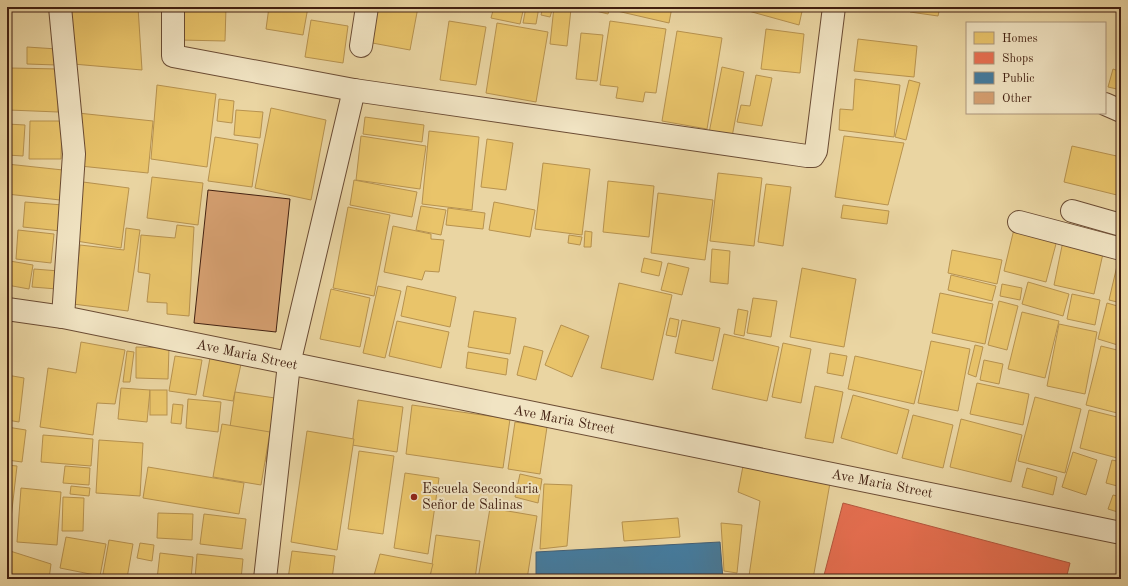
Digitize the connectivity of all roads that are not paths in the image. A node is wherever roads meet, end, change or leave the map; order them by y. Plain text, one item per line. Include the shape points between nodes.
1 (60, 7) edge
2 (173, 7) edge
3 (367, 7) edge
4 (834, 7) edge
5 (361, 46) dead end
6 (354, 90) junction
7 (1106, 104) edge
8 (1121, 111) edge
9 (1072, 211) dead end
10 (1019, 222) dead end
11 (1121, 225) edge
12 (1121, 249) edge
13 (7, 309) edge
14 (63, 317) junction
15 (289, 364) junction
16 (1121, 533) edge
17 (264, 579) edge

1 - 14 street via 74,154
2 - 6 street via 173,56
3 - 5 street
4 - 6 street via 816,151 813,156
6 - 15 street
7 - 8 street
9 - 11 street
10 - 12 street
13 - 14 street, Ave Maria Street
14 - 15 street, Ave Maria Street
15 - 16 street, Ave Maria Street
15 - 17 street

